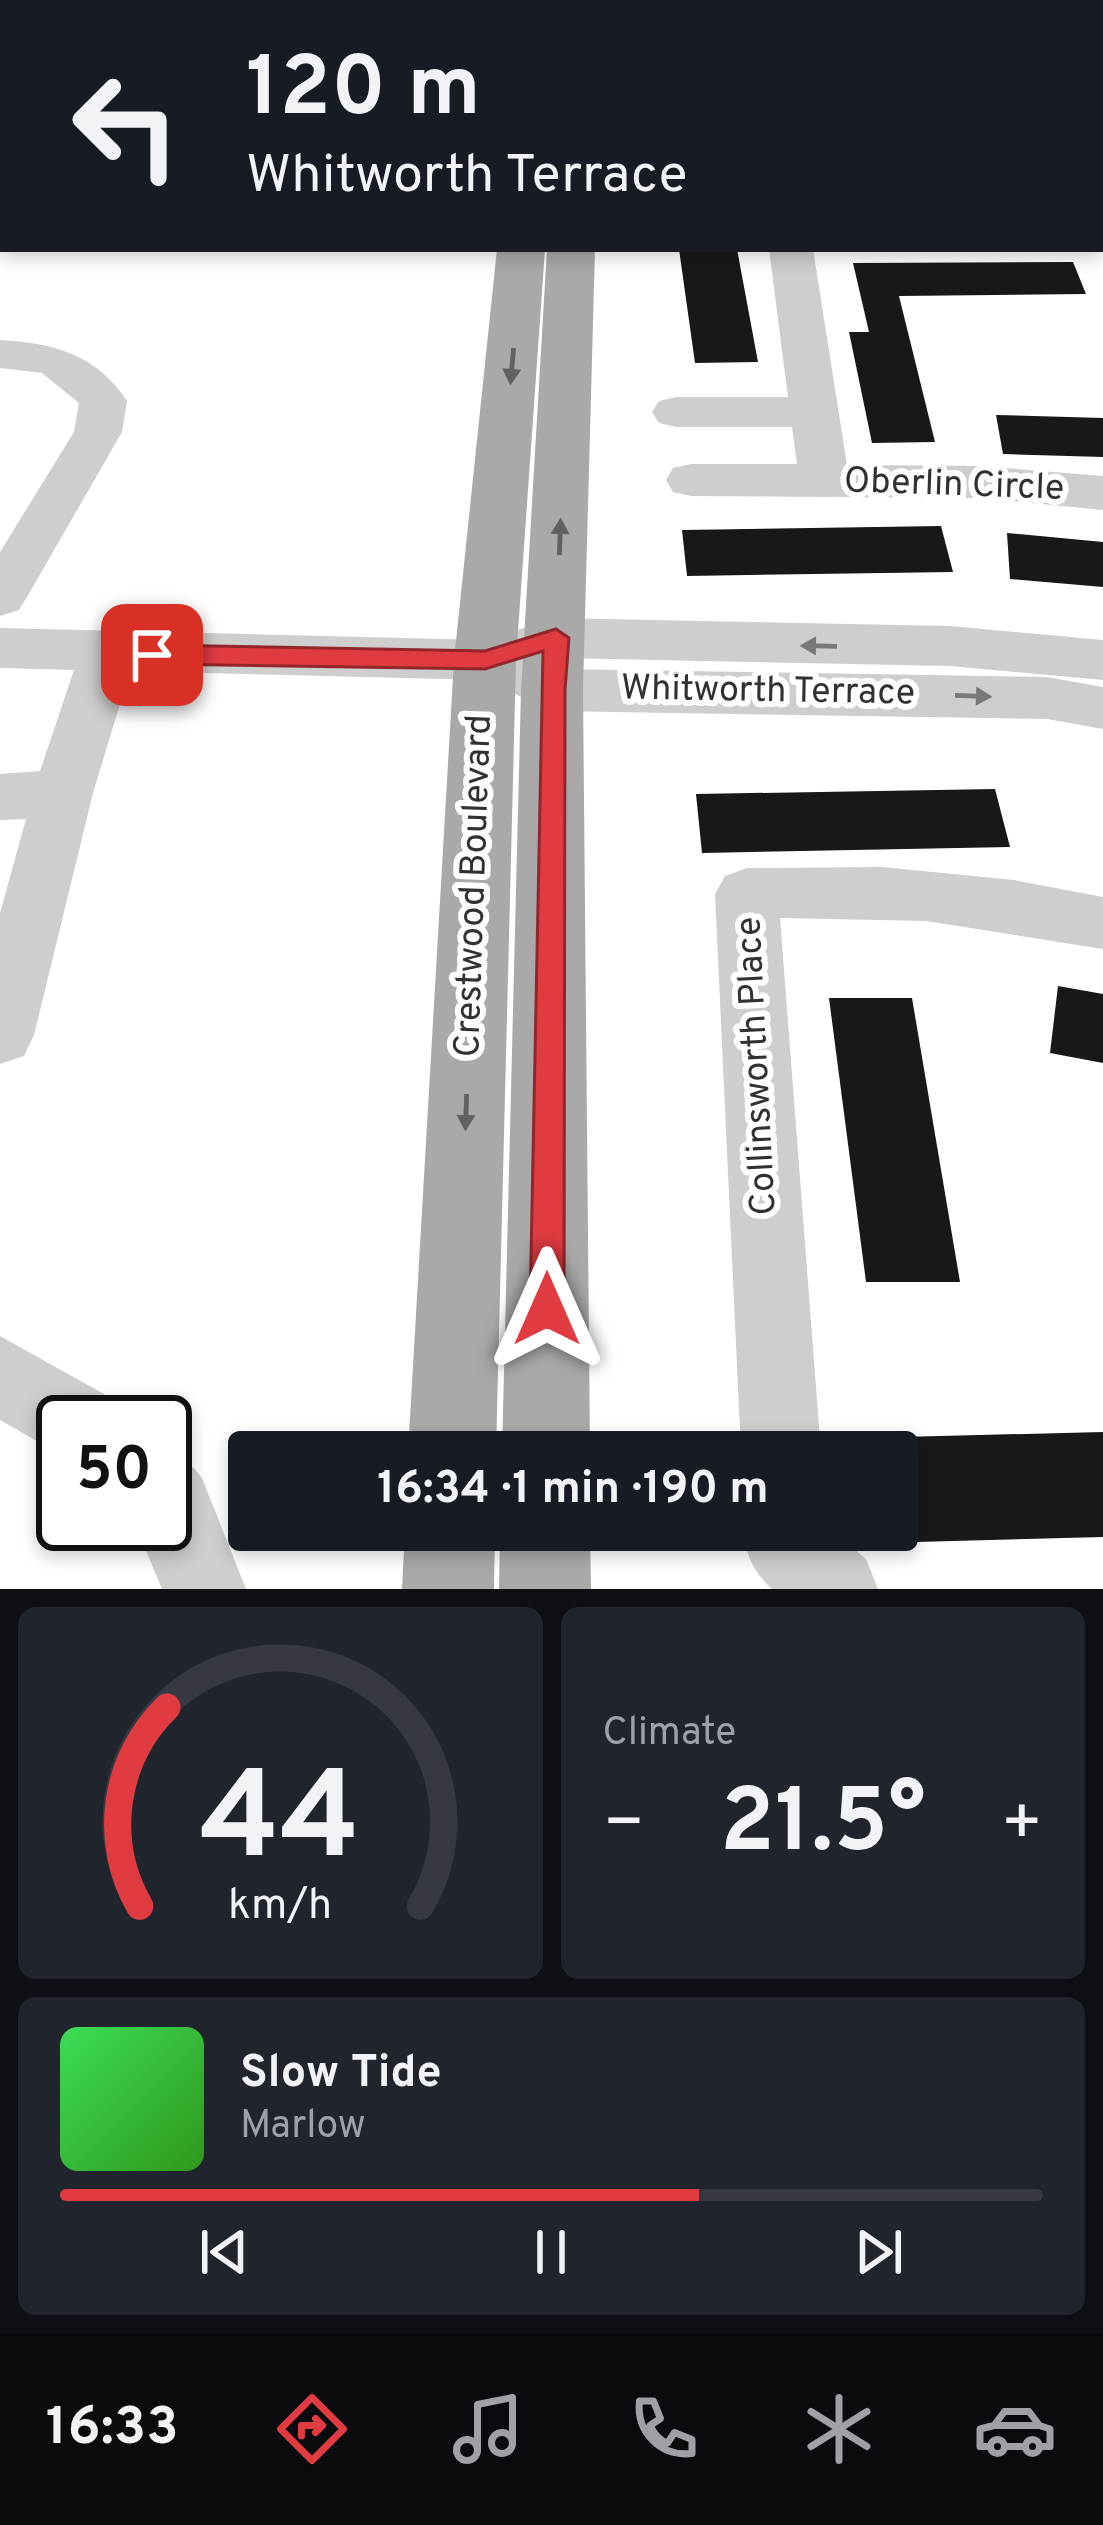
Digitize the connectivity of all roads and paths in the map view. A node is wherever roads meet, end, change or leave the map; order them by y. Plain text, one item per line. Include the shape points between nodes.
1 (521, 252) edge
2 (571, 252) edge
3 (791, 252) edge
4 (10, 366) edge
5 (676, 412) dead end
6 (814, 412) junction
7 (691, 480) dead end
8 (824, 481) junction
9 (1103, 493) edge
10 (0, 597) edge
11 (0, 648) edge
12 (107, 654) junction
13 (485, 660) junction
14 (1103, 660) edge
15 (554, 664) junction
16 (1103, 708) edge
17 (63, 794) junction
18 (0, 797) edge
19 (1103, 923) edge
20 (0, 1035) edge
21 (0, 1375) edge
22 (36, 1397) edge
23 (453, 1431) edge
24 (546, 1431) edge
25 (780, 1431) edge
26 (190, 1551) edge
27 (449, 1551) edge
28 (545, 1551) edge
29 (792, 1551) edge
30 (204, 1589) edge
31 (448, 1589) edge
32 (545, 1589) edge
33 (836, 1589) edge

1 -> 13 main road, Crestwood Boulevard
15 -> 2 main road, Crestwood Boulevard
3 - 6 street, Oberlin Circle
4 - 10 street via 79,371 103,401 98,432
5 - 6 street
6 - 8 street, Oberlin Circle
7 - 8 street
8 - 9 street, Oberlin Circle
11 - 12 street
12 - 13 street
12 - 17 street
13 - 15 street, Whitworth Terrace
13 -> 23 main road, Crestwood Boulevard
14 -> 15 street, Whitworth Terrace via 950,646
15 -> 16 street, Whitworth Terrace
15 - 24 main road, Crestwood Boulevard
17 - 18 street
17 - 20 street
19 - 25 street, Collinsworth Place via 1023,905 851,888 747,894
21 - 22 street
26 - 30 street
27 - 31 main road
28 - 32 main road
29 - 33 street

